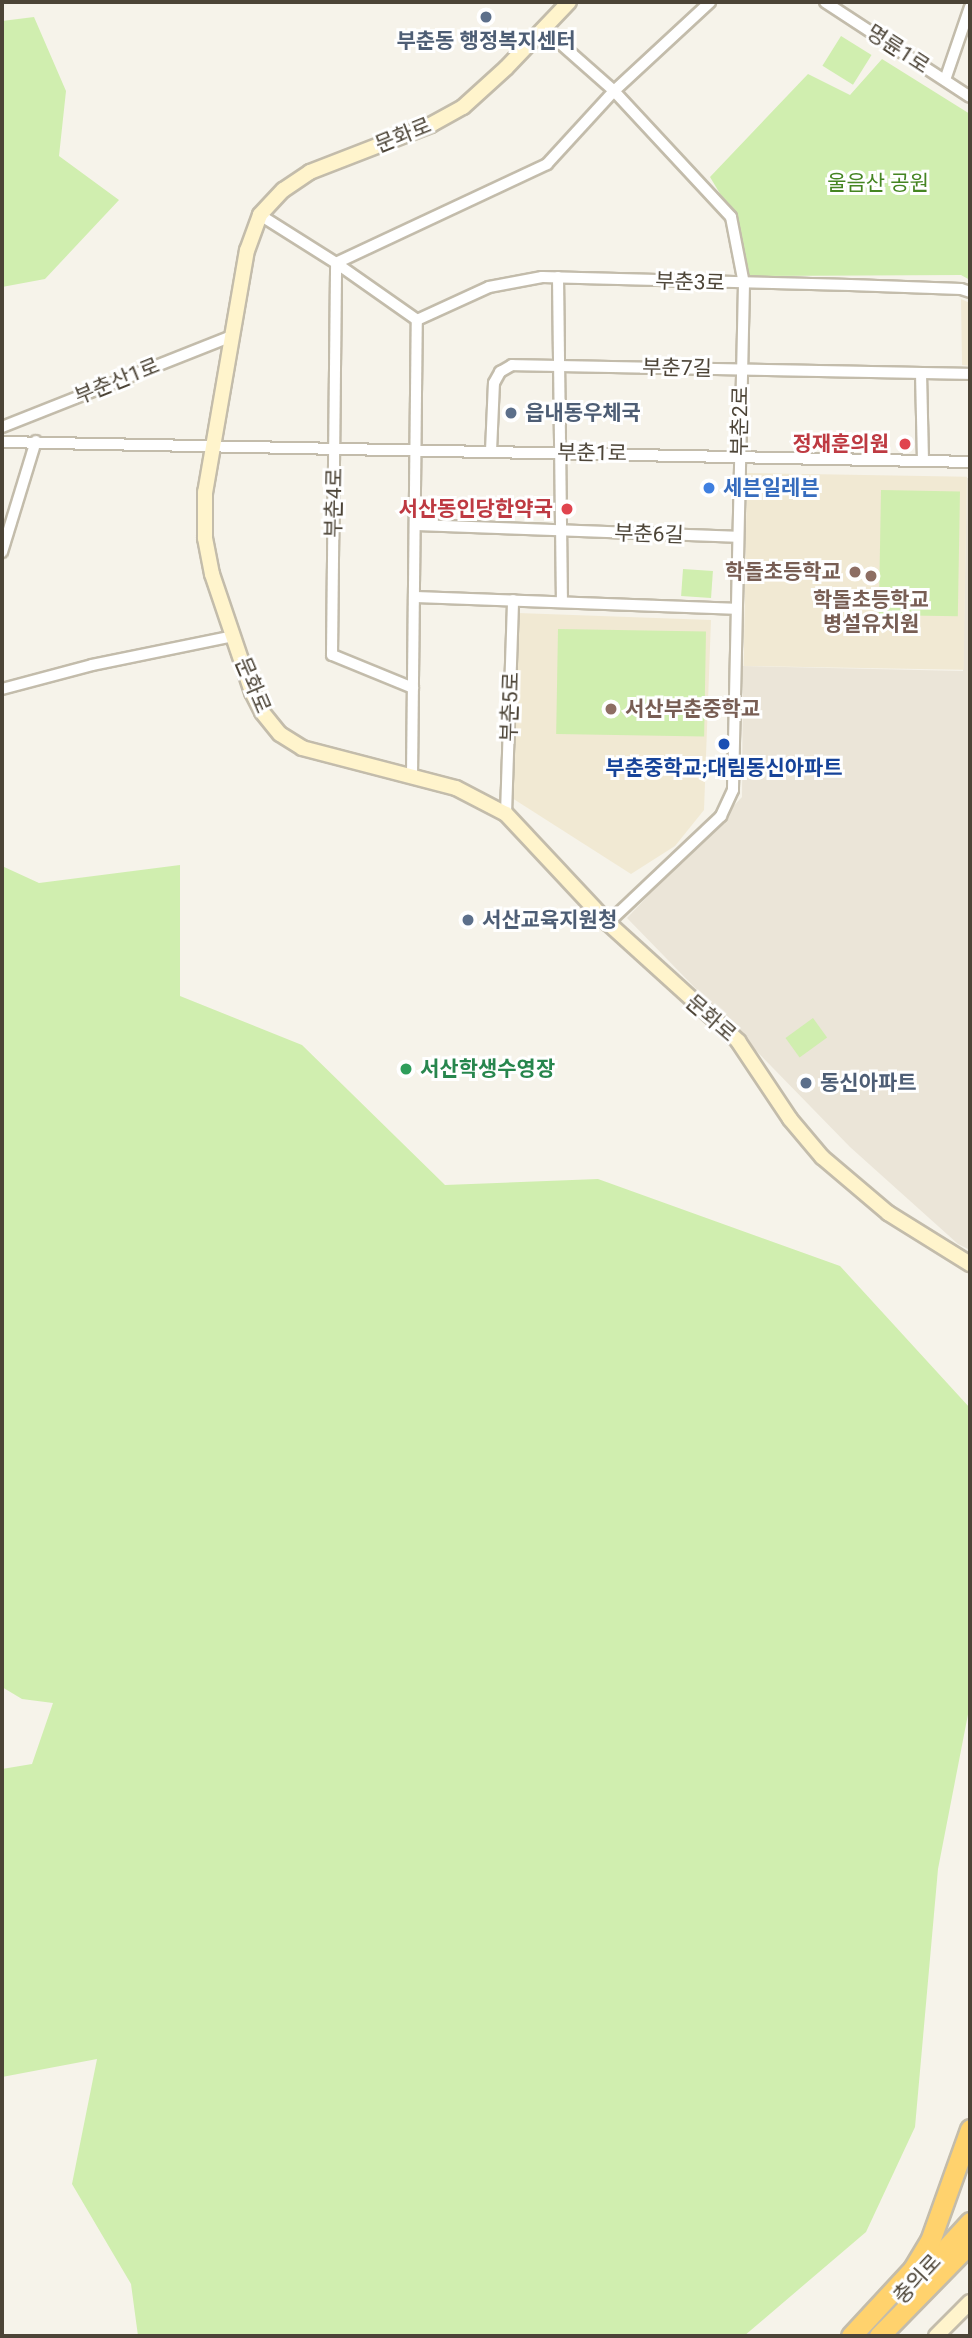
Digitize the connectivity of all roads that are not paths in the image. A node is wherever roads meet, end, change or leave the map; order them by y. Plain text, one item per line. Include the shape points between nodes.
1 (569, 2) edge
2 (710, 2) edge
3 (825, 2) edge
4 (970, 7) edge
5 (544, 30) junction
6 (945, 80) junction
7 (614, 91) junction
8 (970, 97) edge
9 (260, 215) junction
10 (336, 263) junction
11 (558, 277) junction
12 (744, 284) junction
13 (970, 292) edge
14 (417, 320) junction
15 (232, 336) junction
16 (560, 366) junction
17 (742, 370) junction
18 (921, 373) junction
19 (970, 374) edge
20 (2, 427) edge
21 (36, 440) junction
22 (2, 442) edge
23 (214, 444) junction
24 (334, 447) junction
25 (416, 449) junction
26 (491, 451) junction
27 (561, 453) junction
28 (739, 457) junction
29 (923, 461) junction
30 (970, 462) edge
31 (415, 525) junction
32 (561, 531) junction
33 (738, 537) junction
34 (2, 552) edge
35 (414, 597) junction
36 (513, 600) junction
37 (562, 602) junction
38 (736, 609) junction
39 (233, 636) junction
40 (413, 688) junction
41 (2, 689) edge
42 (412, 776) junction
43 (506, 814) junction
44 (608, 923) junction
45 (970, 1264) edge
46 (970, 2129) edge
47 (970, 2222) edge
48 (970, 2243) edge
49 (970, 2302) edge
50 (851, 2336) edge
51 (864, 2336) edge
52 (879, 2336) edge
53 (936, 2336) edge

1 - 5 street, 문화로
2 - 7 street
3 - 6 street, 명륜1로
4 - 6 street
5 - 7 street, 부춘2로
5 - 9 street, 문화로 via 484,90 453,113 310,172 283,190
6 - 8 street, 명륜1로
7 - 10 street via 547,164
7 - 12 street, 부춘2로 via 732,217
9 - 10 street
9 - 15 street, 문화로 via 247,250
10 - 14 street
10 - 24 street, 부춘4로
11 - 12 street, 부춘3로
11 - 14 street, 부춘3로 via 503,282
11 - 16 street
12 - 13 street, 부춘3로
12 - 17 street, 부춘2로
14 - 25 street
15 - 20 street, 부춘산1로
15 - 23 street, 문화로
16 - 17 street, 부춘7길
16 - 26 street, 부춘7길 via 512,365 500,372 493,387
16 - 27 street
17 - 18 street, 부춘7길
17 - 28 street, 부춘2로
18 - 19 street, 부춘7길
18 - 29 street
21 - 22 street
21 - 23 street
21 - 34 street
23 - 24 street, 부춘1로
23 - 39 street, 문화로 via 205,492 205,538
24 - 25 street, 부춘1로
24 - 40 street, 부춘4로 via 332,656
25 - 26 street, 부춘1로
25 - 31 street
26 - 27 street, 부춘1로
27 - 28 street, 부춘1로
27 - 32 street
28 - 29 street, 부춘1로
28 - 33 street, 부춘2로
29 - 30 street, 부춘1로
31 - 32 street, 부춘6길
31 - 35 street
32 - 33 street, 부춘6길
32 - 37 street
33 - 38 street, 부춘2로
35 - 36 street
35 - 40 street
36 - 37 street
36 - 43 street, 부춘5로
37 - 38 street
38 - 44 street, 부춘2로 via 735,766 729,803 722,816
39 - 41 street
39 - 42 street, 문화로 via 258,705 285,739 302,748
40 - 42 street
42 - 43 street, 문화로 via 456,788
43 - 44 street, 문화로
44 - 45 street, 문화로 via 738,1041 790,1119 822,1157 888,1213
46 - 50 highway via 930,2241 913,2269
47 - 51 highway, 충의로
48 - 52 highway, 충의로
49 - 53 street

